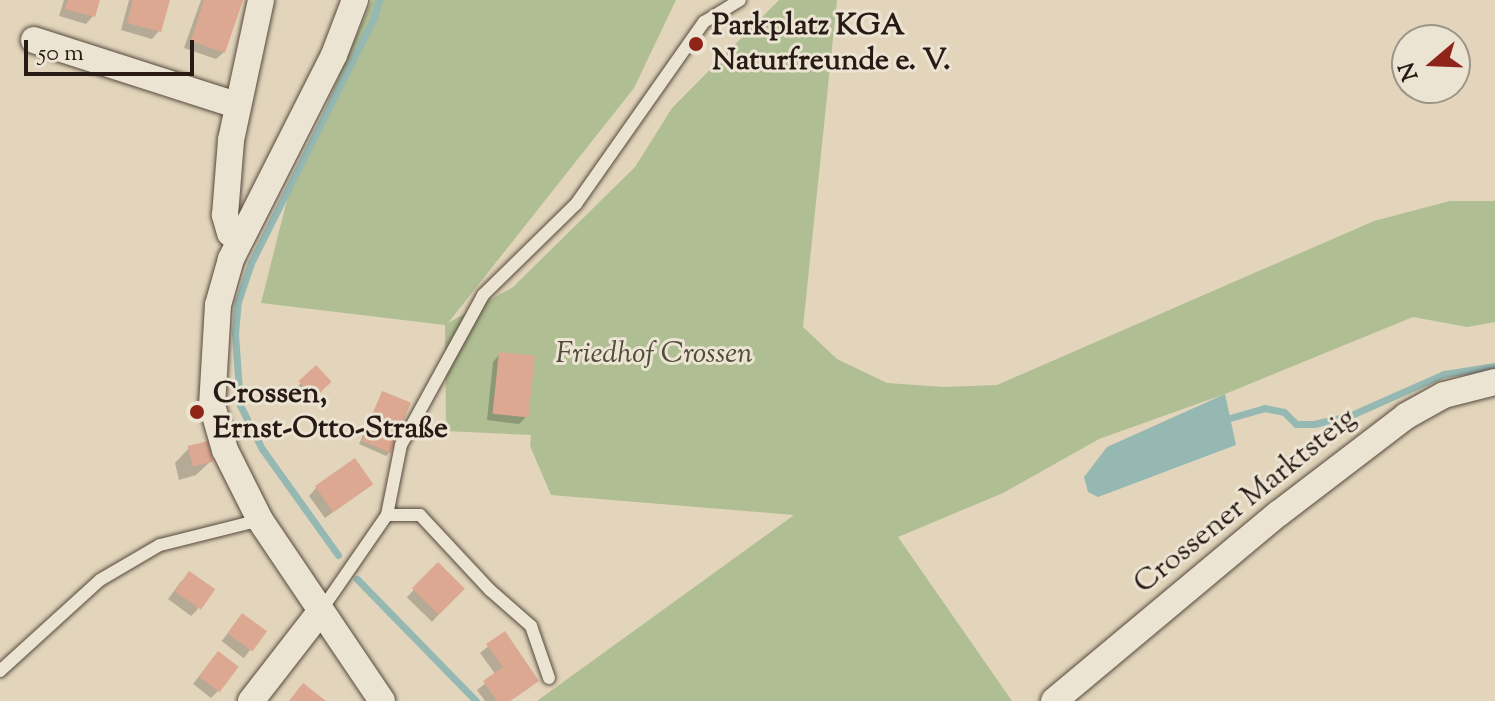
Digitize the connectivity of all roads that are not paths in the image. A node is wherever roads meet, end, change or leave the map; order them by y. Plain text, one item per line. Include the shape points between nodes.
1 (261, 0) edge
2 (355, 0) edge
3 (740, 0) edge
4 (34, 40) dead end
5 (236, 105) junction
6 (239, 240) junction
7 (1495, 382) edge
8 (387, 515) junction
9 (260, 520) junction
10 (320, 612) junction
11 (0, 671) edge
12 (549, 678) dead end
13 (251, 701) edge
14 (382, 701) edge
15 (1054, 701) edge

1 - 5 street
2 - 6 street via 334,55
3 - 8 lane via 704,22 576,204 483,295 401,445
4 - 5 street
5 - 6 street via 225,215 230,233
6 - 9 street via 218,305 212,405 225,450
7 - 15 street, Crossener Marktsteig via 1444,395 1406,416 1267,522
8 - 10 lane
8 - 12 lane via 420,515 531,626
9 - 10 street
9 - 11 lane via 160,545 100,580
10 - 13 street
10 - 14 street

